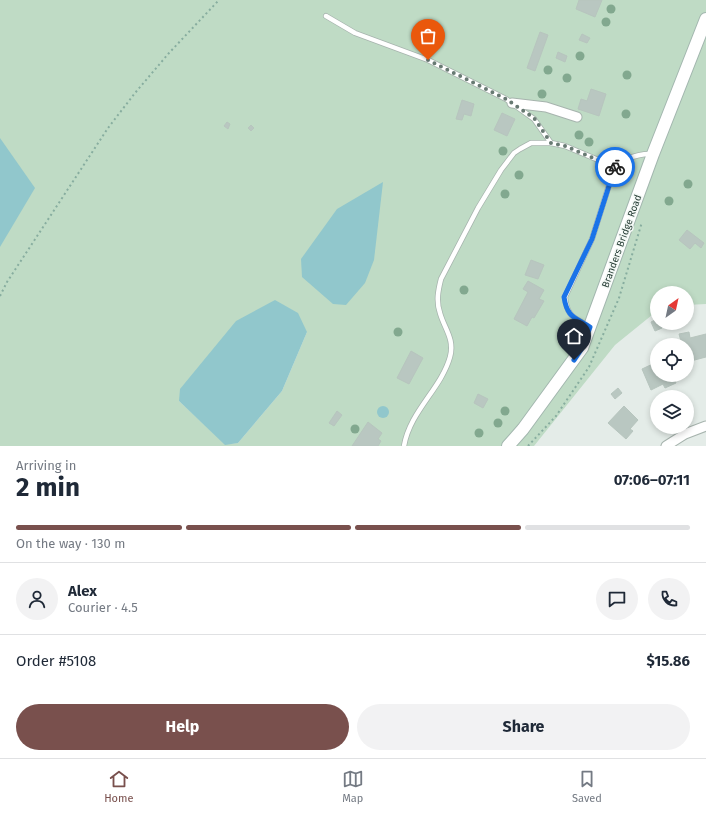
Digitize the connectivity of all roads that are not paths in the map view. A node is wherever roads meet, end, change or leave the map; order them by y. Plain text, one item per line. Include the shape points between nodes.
1 (326, 16) dead end
2 (706, 19) edge
3 (512, 103) junction
4 (577, 117) dead end
5 (551, 143) junction
6 (653, 154) junction
7 (616, 163) junction
8 (590, 327) junction
9 (706, 426) edge
10 (404, 446) edge
11 (508, 446) edge
12 (666, 446) edge

1 - 3 lane via 355,32 428,60
2 - 6 street, Branders Bridge Road
3 - 4 street via 546,107
3 - 5 lane via 534,118
5 - 7 lane via 565,146 605,163
5 - 10 lane via 531,143 514,153 478,208 441,279 437,300 451,343 450,355 446,368 410,423
6 - 7 lane via 644,153
6 - 8 street, Branders Bridge Road
7 - 8 lane via 592,239 564,297 569,314
8 - 11 street, Branders Bridge Road via 582,348
9 - 12 street via 685,434

